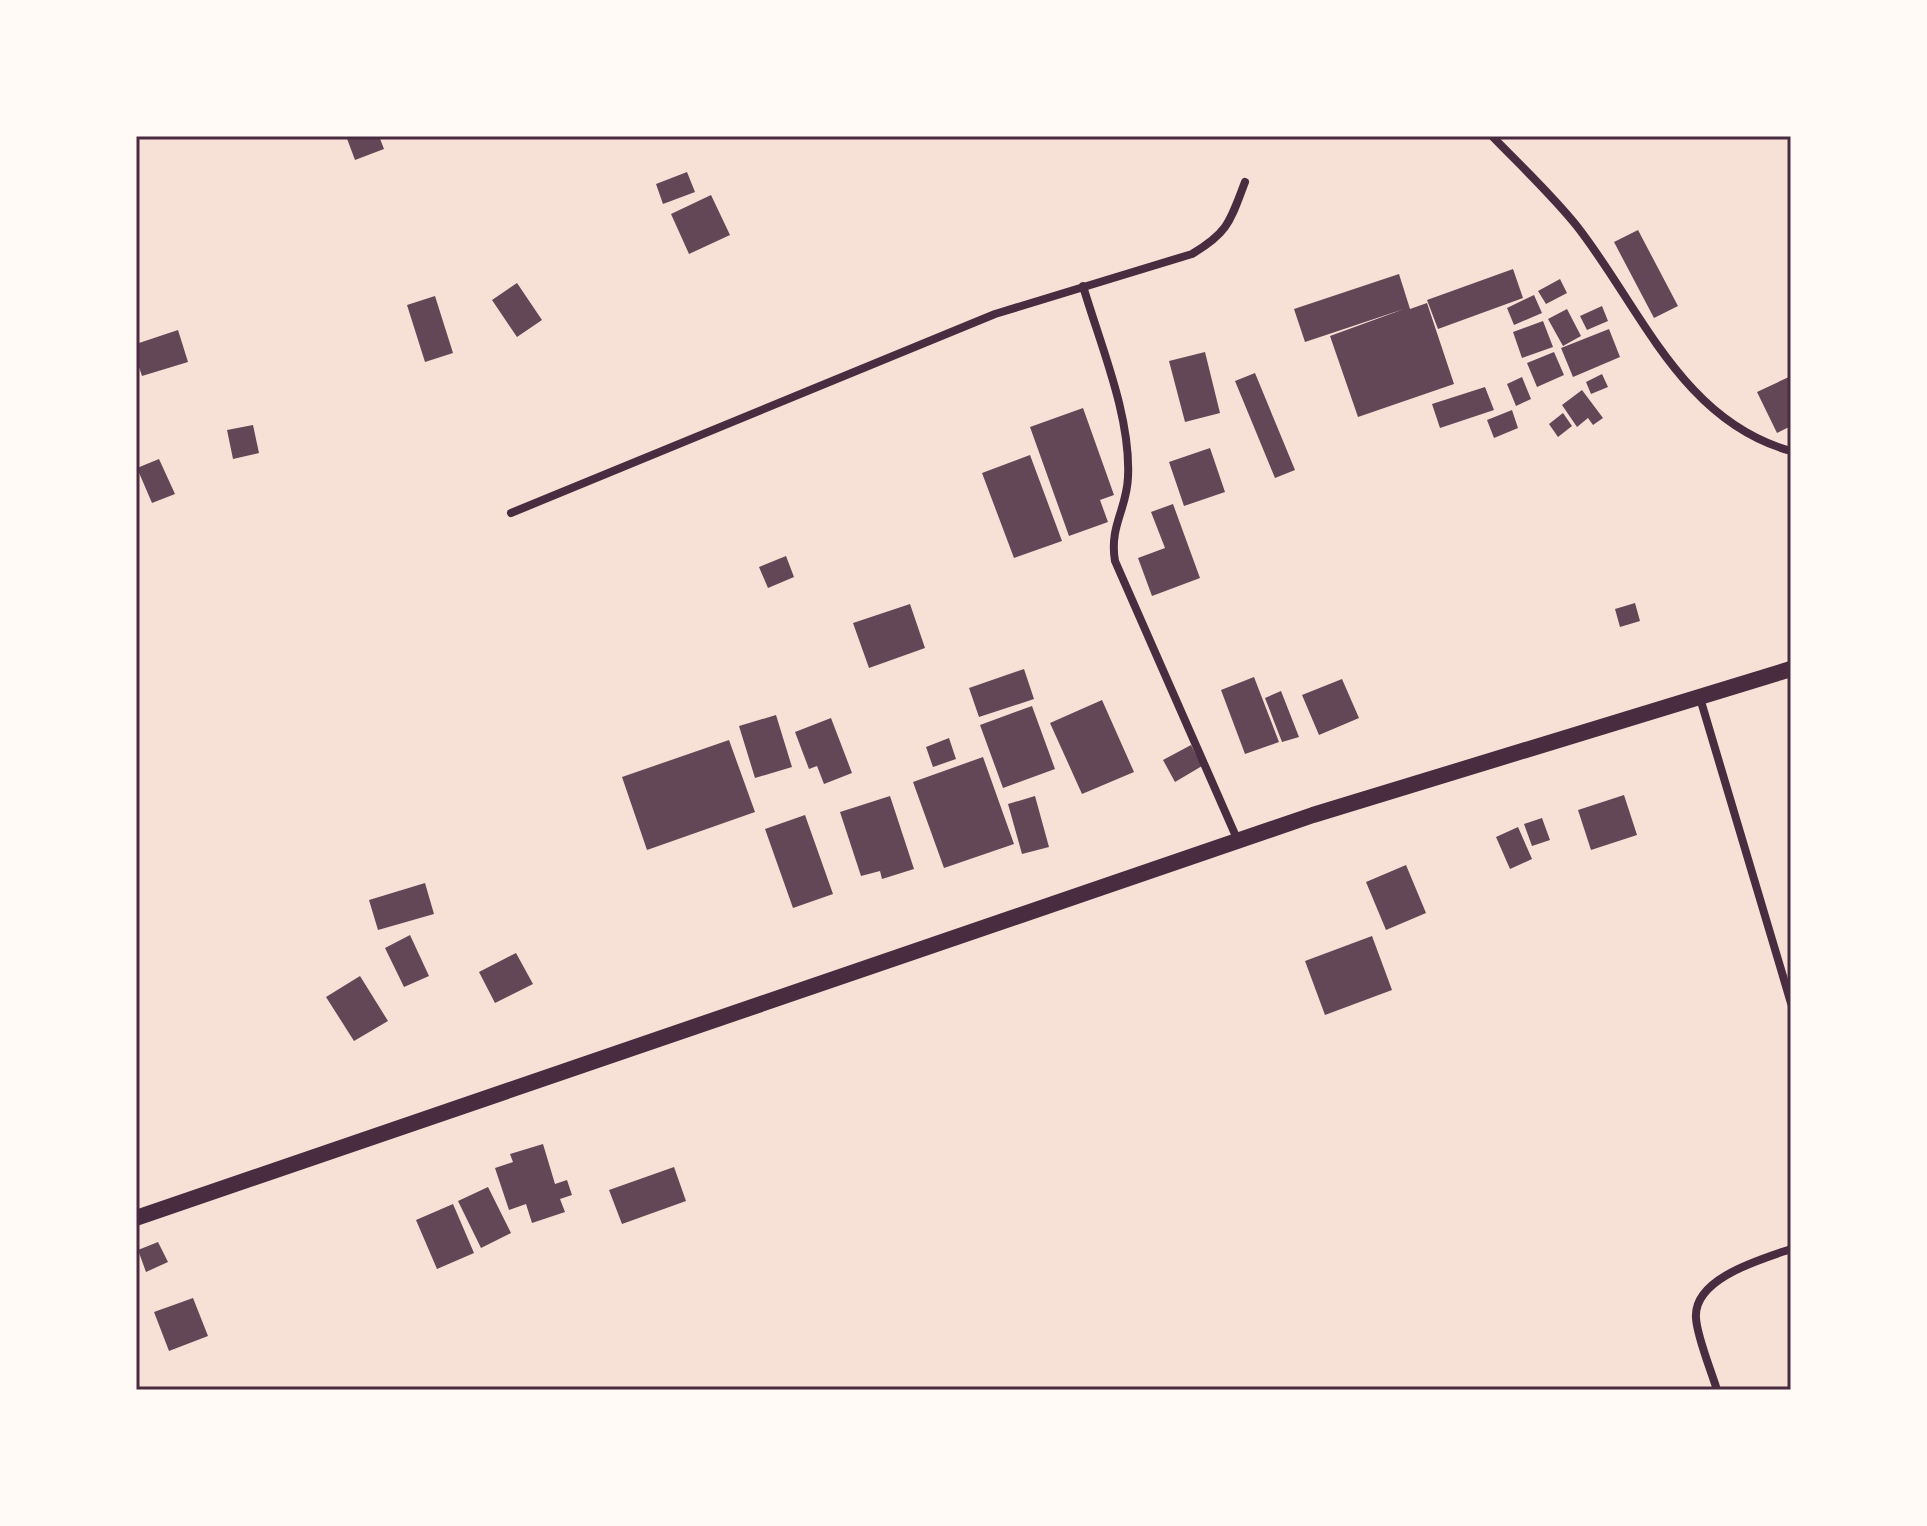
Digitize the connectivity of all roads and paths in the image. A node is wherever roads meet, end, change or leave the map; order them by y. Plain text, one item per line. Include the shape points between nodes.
1 (1492, 136) edge
2 (1245, 182) dead end
3 (1083, 286) junction
4 (1791, 451) edge
5 (511, 513) dead end
6 (1791, 669) edge
7 (1699, 697) junction
8 (1238, 841) junction
9 (1791, 1003) edge
10 (136, 1218) edge
11 (1791, 1249) edge
12 (1717, 1390) edge

1 - 4 street via 1576,225 1686,384 1727,419
2 - 3 street via 1229,224 1216,240 1192,254
3 - 5 street via 995,314
3 - 8 street via 1127,449 1128,479 1112,543 1115,561
6 - 7 main road
7 - 8 main road
7 - 9 street
8 - 10 main road
11 - 12 street via 1737,1268 1699,1301 1696,1317

